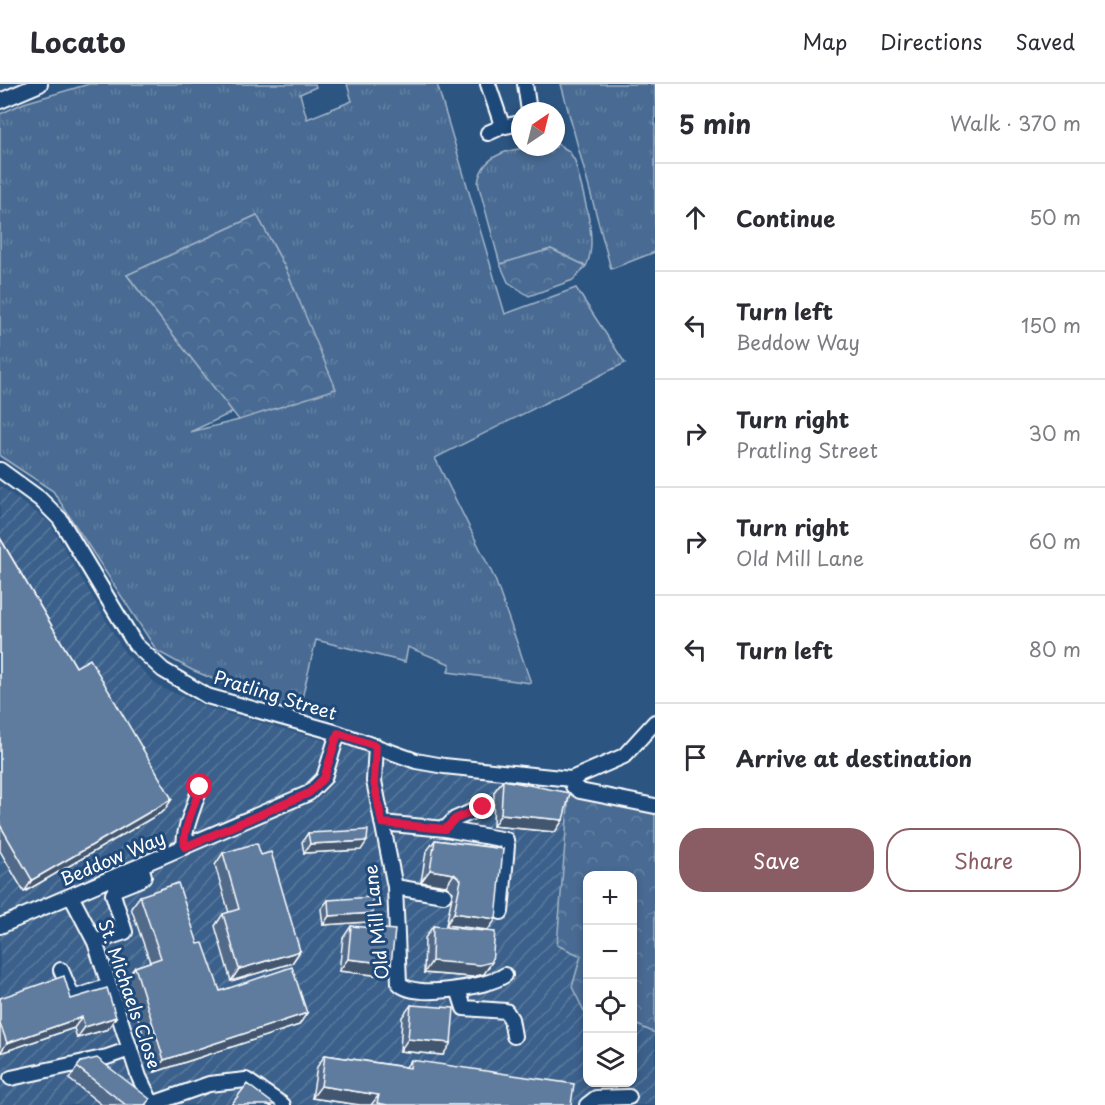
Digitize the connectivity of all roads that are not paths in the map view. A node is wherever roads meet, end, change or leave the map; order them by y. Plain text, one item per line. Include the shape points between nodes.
1 (40, 84) edge
2 (488, 84) edge
3 (525, 84) edge
4 (0, 101) edge
5 (528, 102) edge
6 (511, 125) edge
7 (506, 126) dead end
8 (488, 133) dead end
9 (0, 470) edge
10 (655, 722) edge
11 (338, 733) junction
12 (376, 746) junction
13 (571, 779) junction
14 (200, 787) dead end
15 (655, 806) edge
16 (483, 807) dead end
17 (382, 823) junction
18 (445, 829) junction
19 (185, 847) junction
20 (141, 866) junction
21 (395, 887) junction
22 (444, 894) dead end
23 (71, 896) junction
24 (501, 912) dead end
25 (0, 926) edge
26 (95, 942) junction
27 (62, 970) dead end
28 (505, 975) dead end
29 (109, 986) junction
30 (458, 989) junction
31 (514, 1036) dead end
32 (130, 1049) junction
33 (11, 1077) dead end
34 (629, 1096) dead end
35 (152, 1105) edge
36 (283, 1105) edge
37 (587, 1105) edge

1 - 4 street
2 - 8 street via 501,122
3 - 5 street
6 - 7 street
9 - 11 street, Pratling Street via 60,519 125,630 163,670 207,696
10 - 13 street, Pratling Street via 624,756
11 - 12 street, Pratling Street
11 - 19 street, Beddow Way via 324,778 309,793
12 - 13 street, Pratling Street via 416,761 444,766
12 - 17 street, Old Mill Lane via 374,781
13 - 15 street via 580,791
14 - 19 street via 183,833
16 - 18 street via 455,819
17 - 18 street
17 - 21 street, Old Mill Lane
18 - 24 street via 506,840
19 - 20 street, Beddow Way
20 - 23 street, Beddow Way
20 - 26 street via 144,876 113,894 125,932
21 - 22 street
21 - 30 street, Old Mill Lane via 399,926 397,971 402,987
23 - 25 street, Beddow Way
23 - 26 street, St. Michaels Close
26 - 29 street, St. Michaels Close
27 - 29 street via 73,998
28 - 30 street via 496,982
29 - 32 street, St. Michaels Close
30 - 31 street via 464,1008 506,1011
32 - 33 street
32 - 35 street, St. Michaels Close
34 - 37 street via 596,1098
35 - 36 street, St. Michaels Close via 209,1084 246,1080

